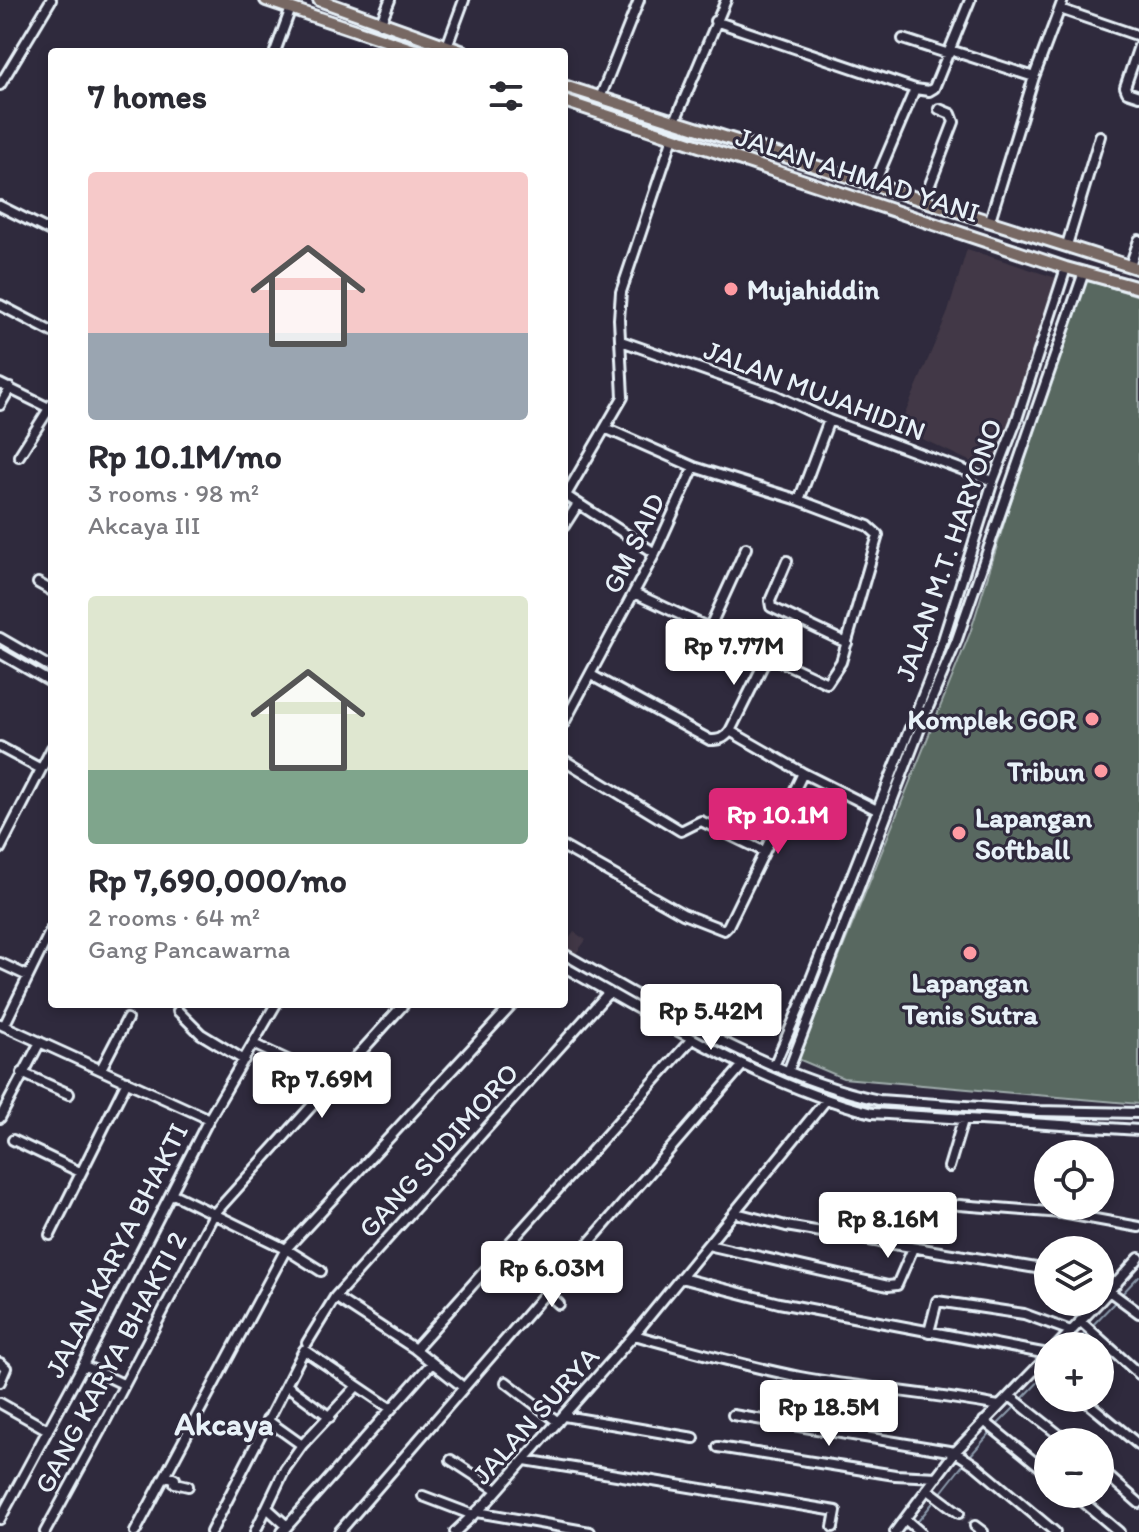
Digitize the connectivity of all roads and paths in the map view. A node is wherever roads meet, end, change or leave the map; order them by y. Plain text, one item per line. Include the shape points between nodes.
1 (51, 0) edge
2 (266, 0) edge
3 (319, 0) edge
4 (390, 0) edge
5 (464, 0) edge
6 (639, 0) edge
7 (726, 0) edge
8 (970, 0) edge
9 (1061, 4) edge
10 (291, 8) junction
11 (715, 21) junction
12 (380, 24) junction
13 (1139, 36) edge
14 (903, 39) dead end
15 (1139, 46) edge
16 (276, 48) edge
17 (408, 48) edge
18 (443, 48) edge
19 (446, 48) edge
20 (950, 52) junction
21 (1034, 77) junction
22 (0, 85) edge
23 (568, 87) edge
24 (915, 89) junction
25 (1139, 96) edge
26 (600, 98) junction
27 (568, 102) edge
28 (939, 109) dead end
29 (675, 121) junction
30 (1100, 136) dead end
31 (673, 137) junction
32 (805, 163) junction
33 (798, 180) junction
34 (874, 185) junction
35 (924, 200) junction
36 (0, 206) edge
37 (990, 220) junction
38 (48, 230) edge
39 (1139, 240) edge
40 (1067, 245) junction
41 (1134, 267) edge
42 (1066, 268) junction
43 (1084, 272) junction
44 (1139, 288) edge
45 (0, 305) edge
46 (48, 330) edge
47 (621, 341) junction
48 (0, 384) edge
49 (10, 388) junction
50 (0, 405) edge
51 (48, 405) edge
52 (48, 409) edge
53 (829, 420) junction
54 (1016, 422) junction
55 (1031, 426) junction
56 (605, 428) junction
57 (19, 456) dead end
58 (694, 467) junction
59 (993, 481) junction
60 (568, 490) edge
61 (568, 497) edge
62 (799, 500) junction
63 (578, 504) junction
64 (568, 520) edge
65 (978, 534) junction
66 (992, 538) junction
67 (746, 548) dead end
68 (655, 553) junction
69 (787, 561) dead end
70 (38, 583) dead end
71 (48, 589) edge
72 (634, 593) junction
73 (709, 629) junction
74 (0, 638) edge
75 (847, 643) junction
76 (0, 653) edge
77 (767, 657) junction
78 (48, 666) edge
79 (591, 675) junction
80 (48, 681) edge
81 (568, 716) edge
82 (730, 731) junction
83 (0, 747) edge
84 (901, 751) junction
85 (911, 754) junction
86 (48, 756) edge
87 (568, 762) edge
88 (41, 769) junction
89 (803, 773) junction
90 (877, 810) junction
91 (0, 849) edge
92 (568, 849) edge
93 (763, 851) junction
94 (846, 889) junction
95 (856, 892) junction
96 (48, 936) edge
97 (568, 956) edge
98 (0, 963) edge
99 (568, 969) edge
100 (28, 976) junction
101 (609, 992) junction
102 (803, 999) junction
103 (813, 1005) junction
104 (659, 1007) junction
105 (274, 1008) edge
106 (400, 1008) edge
107 (509, 1008) edge
108 (178, 1011) dead end
109 (653, 1018) junction
110 (127, 1019) dead end
111 (2, 1025) edge
112 (691, 1040) junction
113 (40, 1042) junction
114 (253, 1044) junction
115 (244, 1060) junction
116 (742, 1066) junction
117 (774, 1066) junction
118 (101, 1069) junction
119 (306, 1071) dead end
120 (788, 1072) junction
121 (22, 1073) junction
122 (127, 1081) junction
123 (69, 1094) dead end
124 (826, 1100) junction
125 (879, 1100) junction
126 (1037, 1111) junction
127 (872, 1113) junction
128 (1139, 1113) edge
129 (0, 1118) edge
130 (209, 1119) junction
131 (963, 1122) junction
132 (1036, 1124) junction
133 (1139, 1130) edge
134 (13, 1140) dead end
135 (949, 1167) dead end
136 (80, 1172) junction
137 (171, 1193) junction
138 (959, 1205) dead end
139 (736, 1213) junction
140 (214, 1214) junction
141 (1139, 1227) edge
142 (50, 1235) dead end
143 (708, 1245) junction
144 (913, 1248) junction
145 (286, 1249) junction
146 (1139, 1258) edge
147 (1034, 1268) edge
148 (321, 1271) dead end
149 (681, 1278) junction
150 (1114, 1282) edge
151 (1117, 1283) junction
152 (1114, 1289) edge
153 (546, 1292) junction
154 (1114, 1295) edge
155 (335, 1297) junction
156 (559, 1304) dead end
157 (1139, 1313) edge
158 (1089, 1316) edge
159 (1083, 1324) junction
160 (1071, 1331) joint
161 (929, 1332) junction
162 (634, 1335) junction
163 (305, 1347) junction
164 (415, 1349) junction
165 (1034, 1352) edge
166 (0, 1363) edge
167 (431, 1364) junction
168 (83, 1365) junction
169 (1139, 1374) edge
170 (1034, 1377) edge
171 (0, 1382) edge
172 (506, 1382) dead end
173 (123, 1384) junction
174 (286, 1385) junction
175 (357, 1386) junction
176 (463, 1387) junction
177 (1012, 1397) junction
178 (0, 1403) edge
179 (999, 1406) junction
180 (390, 1408) junction
181 (1099, 1412) edge
182 (733, 1415) dead end
183 (330, 1417) junction
184 (561, 1419) junction
185 (267, 1420) junction
186 (986, 1423) junction
187 (1051, 1428) edge
188 (48, 1430) junction
189 (694, 1438) dead end
190 (302, 1445) junction
191 (1139, 1445) edge
192 (718, 1447) dead end
193 (958, 1454) junction
194 (451, 1460) dead end
195 (525, 1460) junction
196 (1034, 1462) edge
197 (166, 1475) junction
198 (937, 1477) junction
199 (1114, 1481) edge
200 (188, 1486) dead end
201 (497, 1490) junction
202 (929, 1491) junction
203 (423, 1496) dead end
204 (1139, 1503) edge
205 (267, 1508) junction
206 (1091, 1508) edge
207 (475, 1513) junction
208 (959, 1513) tunnel mouth
209 (0, 1519) edge
210 (907, 1520) junction
211 (833, 1527) dead end
212 (284, 1529) edge
213 (919, 1530) edge
214 (45, 1532) edge
215 (135, 1532) edge
216 (211, 1532) edge
217 (255, 1532) edge
218 (339, 1532) edge
219 (455, 1532) edge
220 (590, 1532) edge
221 (895, 1532) edge
222 (1055, 1532) edge
223 (1119, 1532) edge

1 - 22 street
2 - 10 main road
3 - 12 main road
4 - 12 street
5 - 19 street
6 - 26 street
7 - 11 street
8 - 20 street
9 - 13 street
9 - 21 street
10 - 16 street
10 - 17 main road
11 - 24 street
11 - 29 street
12 - 18 main road
14 - 20 street
15 - 25 street via 1125,87
20 - 21 street
20 - 24 street via 934,88
21 - 37 street
23 - 26 main road, JALAN AHMAD YANI
24 - 34 street
26 - 29 main road, JALAN AHMAD YANI
27 - 31 main road, JALAN AHMAD YANI
28 - 35 street via 951,114 954,122
29 - 32 main road, JALAN AHMAD YANI
30 - 40 street
31 - 33 main road, JALAN AHMAD YANI
31 - 47 street via 621,292
32 - 33 main road
32 - 34 main road, JALAN AHMAD YANI
33 - 42 main road, JALAN AHMAD YANI
34 - 35 main road, JALAN AHMAD YANI
35 - 37 main road, JALAN AHMAD YANI
36 - 38 street
37 - 40 main road, JALAN AHMAD YANI
39 - 41 street
40 - 41 main road, JALAN AHMAD YANI
42 - 43 main road, JALAN AHMAD YANI
42 - 54 street, JALAN M.T. HARYONO
43 - 44 main road, JALAN AHMAD YANI
43 - 55 street
45 - 46 street
47 - 53 street, JALAN MUJAHIDIN via 775,395
47 - 56 street via 623,397
48 - 49 street
49 - 50 street
49 - 51 street
52 - 57 street
53 - 59 street, JALAN MUJAHIDIN
53 - 62 street
54 - 55 street
54 - 59 street, JALAN M.T. HARYONO
55 - 66 street
56 - 58 street
56 - 60 street
58 - 62 street
58 - 68 street, GM SAID
59 - 65 street, JALAN M.T. HARYONO
61 - 63 street
62 - 75 street via 868,526 878,535
63 - 64 street
63 - 68 street
65 - 66 street
65 - 84 street, JALAN M.T. HARYONO
66 - 85 street
67 - 73 street
68 - 72 street, GM SAID
69 - 75 street via 771,607
70 - 71 street
72 - 73 street
72 - 79 street, GM SAID
73 - 77 street
74 - 78 street
75 - 77 street via 836,674 825,683
76 - 80 street
77 - 82 street
79 - 81 street, GM SAID
79 - 82 street via 710,740
82 - 89 street
83 - 88 street
84 - 85 street
84 - 90 street, JALAN M.T. HARYONO
85 - 95 street
86 - 88 street
87 - 93 street via 681,831 701,821
88 - 91 street
89 - 90 street
89 - 93 street
90 - 94 street, JALAN M.T. HARYONO
92 - 93 street via 719,930 728,926
94 - 95 street
94 - 102 street, JALAN M.T. HARYONO
95 - 103 street
96 - 100 street
97 - 104 street
98 - 100 street
99 - 101 street
100 - 111 street
101 - 109 street
101 - 155 street, GANG SUDIMORO
102 - 103 street
102 - 117 street, JALAN M.T. HARYONO
103 - 120 street
104 - 109 street
104 - 117 street
105 - 114 street, JALAN KARYA BHAKTI
106 - 140 street, GANG KARYA BHAKTI 2
107 - 145 street
108 - 115 street via 201,1034
109 - 112 street
110 - 118 street
111 - 113 street
112 - 116 street
112 - 164 street
113 - 118 street
113 - 121 street
114 - 115 street, JALAN KARYA BHAKTI
114 - 119 street
115 - 130 street, JALAN KARYA BHAKTI
116 - 124 street
116 - 153 street
117 - 120 street
118 - 122 street
120 - 125 street
121 - 123 street
121 - 129 street
122 - 130 street
122 - 136 street
124 - 127 street
124 - 139 street, JALAN SURYA
125 - 126 street
125 - 127 street
126 - 128 street
126 - 132 street
127 - 131 street
130 - 137 street, JALAN KARYA BHAKTI
131 - 132 street
131 - 135 street
132 - 133 street
134 - 136 street
136 - 142 street
137 - 140 street
137 - 168 street, JALAN KARYA BHAKTI
138 - 141 street via 1062,1213
139 - 143 street, JALAN SURYA
139 - 144 street
140 - 145 street
140 - 173 street, GANG KARYA BHAKTI 2
143 - 144 street via 888,1286 897,1285
143 - 149 street, JALAN SURYA
144 - 147 street
145 - 148 street
145 - 197 street
146 - 151 street
149 - 161 street
149 - 162 street, JALAN SURYA
150 - 151 street
151 - 152 street
153 - 156 street
153 - 176 street
154 - 157 street
155 - 163 street, GANG SUDIMORO
155 - 164 street
158 - 159 street
159 - 160 street
159 - 169 street
160 - 161 street via 1024,1314 937,1301
161 - 165 street
162 - 179 street via 799,1377
162 - 184 street, JALAN SURYA
163 - 174 street, GANG SUDIMORO
163 - 175 street
164 - 167 street
166 - 171 street via 6,1368
167 - 176 street
167 - 180 street
168 - 173 street
168 - 188 street, JALAN KARYA BHAKTI
170 - 177 street
172 - 184 street
173 - 214 street, GANG KARYA BHAKTI 2
174 - 183 street
174 - 185 street, GANG SUDIMORO
175 - 180 street
175 - 183 street
176 - 218 street
177 - 179 street
177 - 187 street
178 - 188 street
179 - 186 street
180 - 212 street
181 - 191 street
182 - 193 street
183 - 190 street
184 - 189 street
184 - 195 street, JALAN SURYA
185 - 190 street
185 - 216 street, GANG SUDIMORO
186 - 193 street
186 - 196 street
188 - 209 street, JALAN KARYA BHAKTI
190 - 205 street
192 - 198 street
193 - 198 street
193 - 222 street
194 - 201 street
195 - 201 street, JALAN SURYA
195 - 211 street via 836,1511
197 - 200 street
197 - 215 street
198 - 202 street
199 - 204 street
201 - 207 street, JALAN SURYA
202 - 208 street
202 - 210 street
203 - 207 street
205 - 212 street
205 - 217 street
206 - 223 street
207 - 219 street, JALAN SURYA
207 - 220 street
210 - 213 street
210 - 221 street

